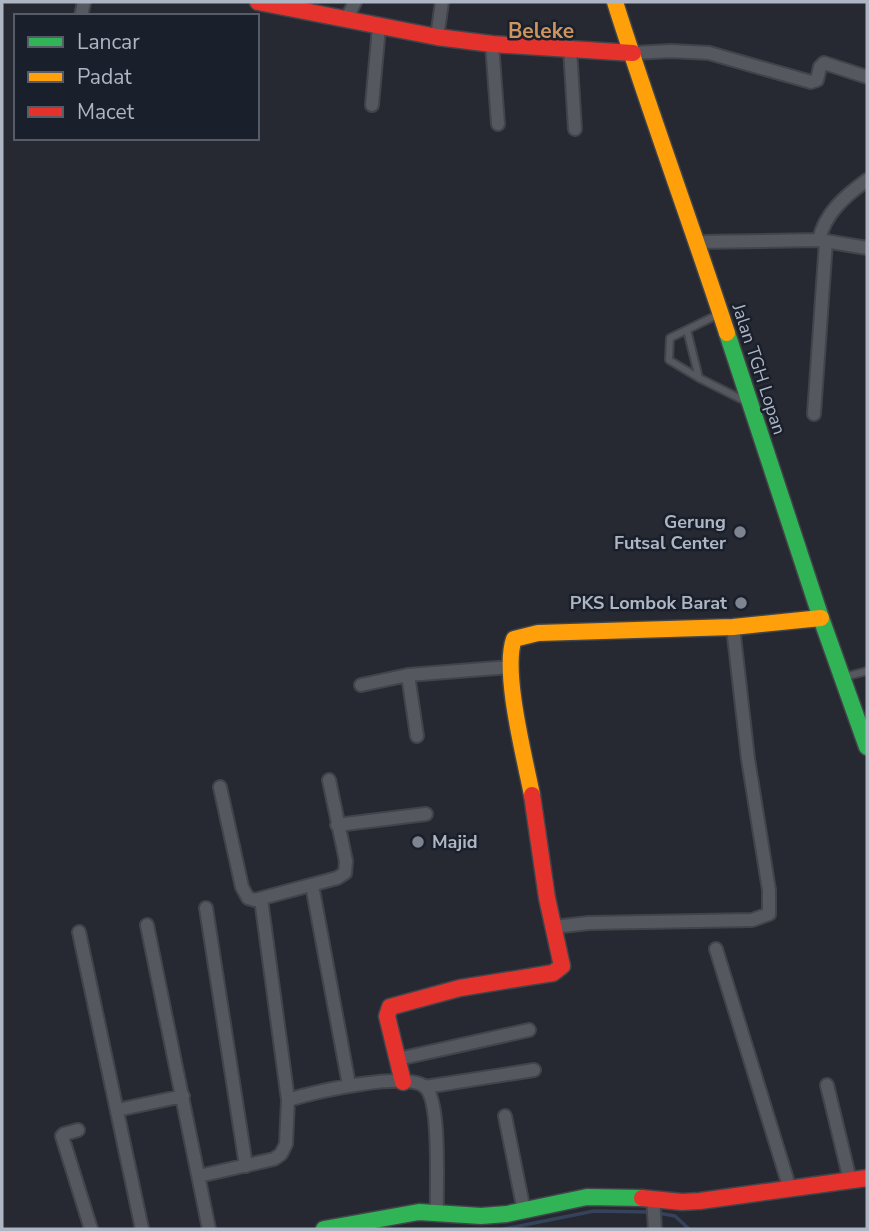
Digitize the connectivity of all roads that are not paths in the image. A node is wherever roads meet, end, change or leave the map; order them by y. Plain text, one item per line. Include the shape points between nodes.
1 (262, 2) edge
2 (355, 2) edge
3 (442, 2) edge
4 (615, 2) edge
5 (346, 20) junction
6 (379, 27) junction
7 (437, 37) junction
8 (492, 44) junction
9 (570, 50) junction
10 (633, 53) junction
11 (867, 77) edge
12 (372, 105) dead end
13 (498, 124) dead end
14 (575, 129) dead end
15 (867, 180) edge
16 (822, 241) junction
17 (697, 242) junction
18 (867, 248) edge
19 (720, 313) junction
20 (687, 330) junction
21 (699, 378) junction
22 (750, 403) junction
23 (814, 414) dead end
24 (821, 618) junction
25 (733, 627) junction
26 (510, 667) junction
27 (867, 671) edge
28 (408, 675) junction
29 (843, 677) junction
30 (361, 685) dead end
31 (417, 736) dead end
32 (867, 747) edge
33 (330, 780) dead end
34 (220, 787) dead end
35 (426, 814) dead end
36 (337, 825) junction
37 (312, 885) junction
38 (261, 899) junction
39 (206, 908) dead end
40 (147, 925) dead end
41 (553, 927) junction
42 (79, 933) dead end
43 (716, 949) dead end
44 (528, 1030) dead end
45 (398, 1059) junction
46 (534, 1070) dead end
47 (403, 1082) junction
48 (349, 1085) junction
49 (827, 1085) dead end
50 (425, 1087) junction
51 (183, 1096) junction
52 (288, 1100) junction
53 (117, 1110) junction
54 (505, 1116) dead end
55 (78, 1130) dead end
56 (246, 1166) junction
57 (199, 1176) junction
58 (867, 1178) edge
59 (850, 1181) junction
60 (790, 1189) junction
61 (653, 1206) junction
62 (524, 1211) junction
63 (437, 1212) junction
64 (509, 1221) edge
65 (91, 1229) edge
66 (142, 1229) edge
67 (209, 1229) edge
68 (324, 1229) edge
69 (655, 1229) edge

1 - 5 main road
2 - 5 street
3 - 7 street
4 - 10 main road, Jalan TGH Lopan
5 - 6 main road
6 - 7 main road
6 - 12 street
7 - 8 main road
8 - 9 main road
8 - 13 street
9 - 10 main road
9 - 14 street
10 - 11 street via 709,53 811,82 817,80 824,63
10 - 17 main road, Jalan TGH Lopan
15 - 16 street via 831,212 821,229
16 - 17 street
16 - 18 street
16 - 23 street
17 - 19 main road, Jalan TGH Lopan
19 - 20 lane
19 - 22 main road, Jalan TGH Lopan
20 - 21 lane
20 - 21 lane via 670,338 669,360
21 - 22 lane
22 - 24 main road, Jalan TGH Lopan
24 - 25 main road
24 - 29 main road, Jalan TGH Lopan
25 - 26 main road via 524,635 512,641
25 - 41 street via 769,914 752,920
26 - 28 street
26 - 41 main road
27 - 29 lane
28 - 30 street
28 - 31 street
29 - 32 main road, Jalan TGH Lopan
33 - 36 street
34 - 38 street via 242,887 248,898
35 - 36 street
36 - 37 street via 345,873
37 - 38 street
37 - 48 street
38 - 52 street
39 - 56 street
40 - 51 street
41 - 45 main road via 563,962 556,972 460,988 390,1007 387,1014
42 - 53 street
43 - 60 street
44 - 45 street
45 - 47 main road
46 - 50 street
47 - 48 street
47 - 50 street
48 - 52 street
49 - 59 street
50 - 63 street via 435,1119
51 - 53 street
51 - 57 street
52 - 56 street via 284,1150 274,1159
53 - 66 street
54 - 62 street
55 - 65 street via 62,1136
56 - 57 street
57 - 67 street
58 - 59 main road
59 - 60 main road
60 - 61 main road
61 - 62 main road via 621,1196 587,1197
61 - 69 street
62 - 64 main road
63 - 64 main road
63 - 68 main road via 393,1215

